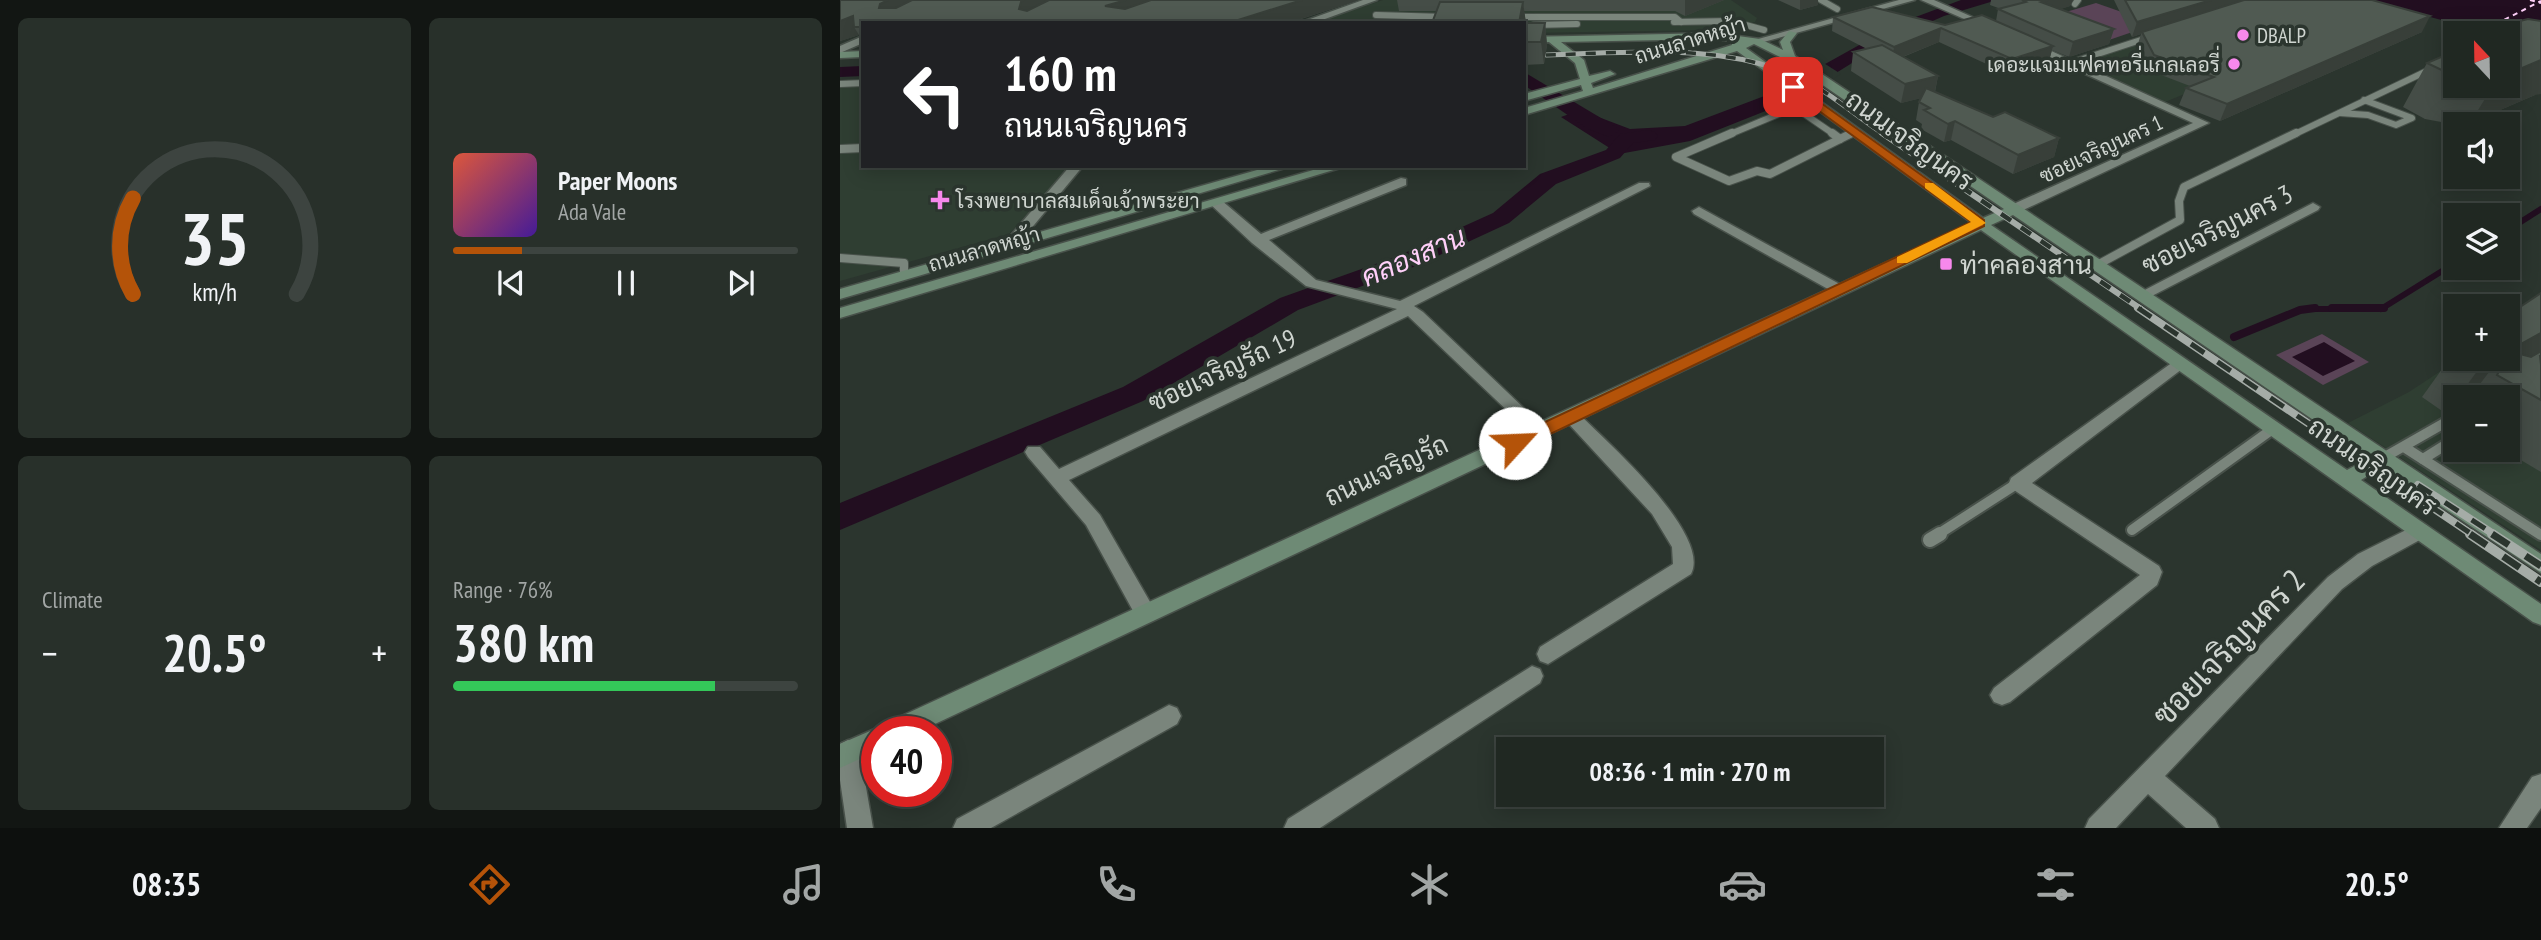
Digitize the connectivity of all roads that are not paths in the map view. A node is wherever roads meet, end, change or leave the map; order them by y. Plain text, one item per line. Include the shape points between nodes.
1 (1372, 0) edge
2 (1821, 0) edge
3 (1870, 0) edge
4 (1910, 0) edge
5 (1926, 0) edge
6 (1837, 9) junction
7 (1376, 15) dead end
8 (1507, 17) edge
9 (1451, 18) edge
10 (1310, 21) edge
11 (1681, 22) junction
12 (1764, 30) junction
13 (1996, 30) edge
14 (1792, 33) junction
15 (2161, 34) edge
16 (1551, 39) junction
17 (861, 40) edge
18 (1527, 40) edge
19 (1756, 41) junction
20 (2021, 41) edge
21 (1736, 43) junction
22 (840, 52) edge
23 (861, 54) edge
24 (1794, 61) junction
25 (1690, 62) junction
26 (2070, 63) junction
27 (2434, 68) edge
28 (1775, 74) junction
29 (861, 83) edge
30 (840, 84) edge
31 (1587, 87) junction
32 (1530, 97) edge
33 (2364, 100) junction
34 (1526, 111) edge
35 (2338, 113) junction
36 (1855, 132) junction
37 (1840, 139) junction
38 (861, 148) edge
39 (840, 149) edge
40 (1075, 168) edge
41 (1279, 168) edge
42 (1334, 168) edge
43 (1401, 182) dead end
44 (1644, 186) dead end
45 (1216, 203) junction
46 (2313, 207) dead end
47 (2014, 209) junction
48 (1699, 211) dead end
49 (1980, 223) junction
50 (1258, 240) junction
51 (1010, 245) junction
52 (840, 258) edge
53 (2099, 264) junction
54 (904, 275) junction
55 (1840, 290) junction
56 (840, 293) edge
57 (2143, 295) junction
58 (1405, 308) junction
59 (840, 313) edge
60 (2180, 362) junction
61 (1572, 417) junction
62 (2443, 424) edge
63 (2274, 428) junction
64 (1540, 432) junction
65 (2443, 446) edge
66 (2404, 447) junction
67 (1034, 452) dead end
68 (2383, 458) junction
69 (2423, 459) junction
70 (1059, 477) junction
71 (2347, 479) junction
72 (2018, 483) junction
73 (2132, 530) dead end
74 (2420, 531) junction
75 (2541, 536) edge
76 (1930, 540) dead end
77 (2541, 565) edge
78 (1146, 614) junction
79 (2541, 616) edge
80 (1548, 654) dead end
81 (1532, 676) dead end
82 (2002, 695) dead end
83 (926, 716) edge
84 (1169, 716) dead end
85 (861, 746) edge
86 (844, 754) edge
87 (2146, 776) junction
88 (2541, 786) edge
89 (860, 828) edge
90 (966, 828) edge
91 (1297, 828) edge
92 (2098, 828) edge
93 (2206, 828) edge
94 (2512, 828) edge

1 - 10 street
2 - 6 lane
3 - 6 street, ถนนลาดหญ้า
4 - 14 street, ถนนลาดหญ้า
5 - 13 street
6 - 12 street, ถนนลาดหญ้า
7 - 9 lane
8 - 11 lane via 1675,17
11 - 12 lane via 1734,20
11 - 18 lane via 1531,25
12 - 21 street, ถนนลาดหญ้า
14 - 19 street, ถนนลาดหญ้า
14 - 24 main road via 1785,42
15 - 26 lane
16 - 18 main road
16 - 21 main road via 1691,36
16 - 31 main road via 1575,56
17 - 22 street
19 - 21 main road, ถนนเจริญนคร
19 - 24 main road, ถนนเจริญนคร
20 - 26 street
21 - 25 main road, ถนนลาดหญ้า
21 - 28 main road, ถนนเจริญนคร
21 - 31 main road, ถนนลาดหญ้า
22 - 23 main road
24 - 47 main road, ถนนเจริญนคร
25 - 28 main road via 1735,62
25 - 31 main road, ถนนลาดหญ้า
26 - 47 street, ซอยเจริญนคร 1 via 2203,124
27 - 33 lane
28 - 36 main road, ถนนเจริญนคร
29 - 30 lane
31 - 32 main road, ถนนลาดหญ้า via 1559,88
31 - 34 main road, ถนนลาดหญ้า via 1571,98
33 - 35 lane
33 - 35 lane via 2412,118 2396,125 2368,115
35 - 53 lane via 2184,187 2179,195 2180,220
36 - 37 lane
36 - 49 main road, ถนนเจริญนคร
37 - 37 lane via 1770,174 1757,170 1729,181 1676,158 1781,113 1803,113
38 - 39 lane
40 - 51 street
41 - 51 main road, ถนนลาดหญ้า
42 - 45 main road, ถนนลาดหญ้า
43 - 50 street
44 - 58 street, ซอยเจริญรัถ 19
45 - 50 street
45 - 59 main road, ถนนลาดหญ้า
46 - 57 street, ซอยเจริญนคร 3
47 - 49 main road, ถนนเจริญรัถ
47 - 53 main road, ถนนเจริญนคร
48 - 55 street
49 - 55 main road, ถนนเจริญรัถ
49 - 60 main road, ถนนเจริญนคร
50 - 58 street via 1311,283
51 - 54 main road, ถนนลาดหญ้า
52 - 54 lane via 904,263
53 - 57 main road, ถนนเจริญนคร
54 - 56 main road, ถนนลาดหญ้า
55 - 61 main road, ถนนเจริญรัถ
57 - 68 main road, ถนนเจริญนคร
58 - 64 street via 1418,315
58 - 70 street, ซอยเจริญรัถ 19
60 - 63 main road, ถนนเจริญนคร
60 - 72 street
61 - 64 main road, ถนนเจริญรัถ
61 - 80 street via 1660,509 1682,546 1684,568
62 - 66 lane
63 - 71 main road, ถนนเจริญนคร
63 - 73 lane
64 - 78 main road, ถนนเจริญรัถ
65 - 69 lane
66 - 68 lane
66 - 69 lane
67 - 70 street
68 - 71 main road
68 - 77 main road, ถนนเจริญนคร
69 - 75 lane
70 - 78 street via 1093,520
71 - 74 main road, ถนนเจริญนคร
72 - 76 lane
72 - 82 street via 2152,572 2150,579
74 - 79 main road, ถนนเจริญนคร
74 - 87 street, ซอยเจริญนคร 2 via 2348,571
78 - 83 main road, ถนนเจริญรัถ
81 - 91 street
84 - 90 street
85 - 86 main road
86 - 89 street
87 - 92 street, ซอยเจริญนคร 2
87 - 93 street
88 - 94 street

